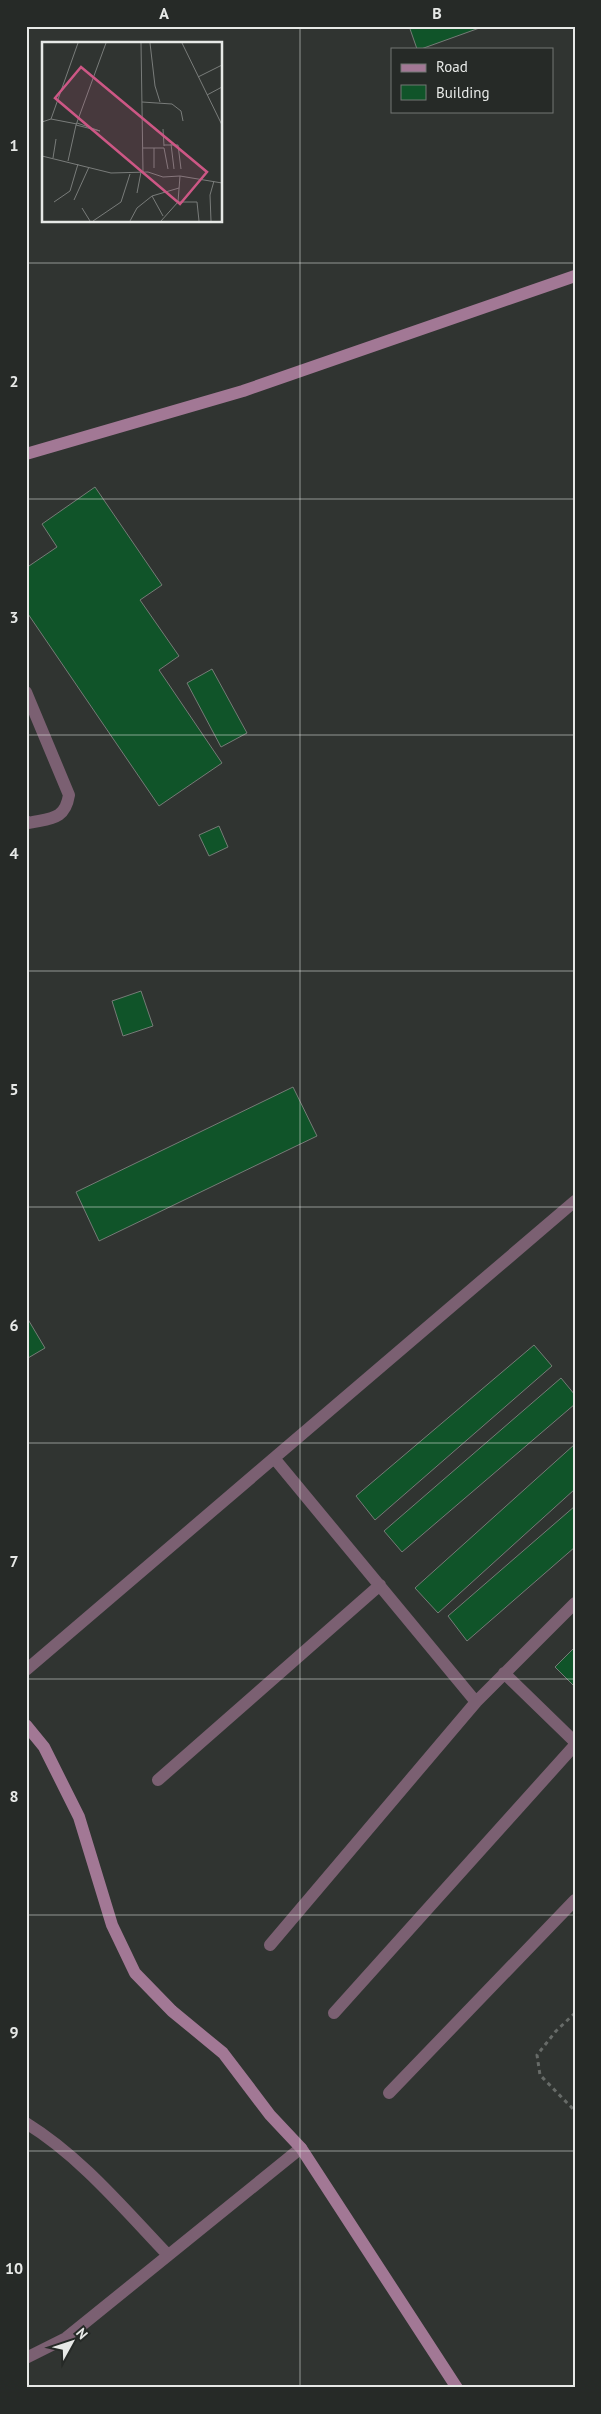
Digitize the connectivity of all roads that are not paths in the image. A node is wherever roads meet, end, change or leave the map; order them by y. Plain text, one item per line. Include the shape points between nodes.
1 (575, 276) edge
2 (26, 454) edge
3 (26, 692) edge
4 (26, 820) edge
5 (575, 1201) edge
6 (274, 1458) junction
7 (380, 1585) junction
8 (575, 1603) edge
9 (26, 1670) edge
10 (504, 1673) junction
11 (476, 1702) junction
12 (26, 1725) edge
13 (575, 1744) edge
14 (158, 1780) dead end
15 (575, 1900) edge
16 (270, 1945) dead end
17 (334, 2013) dead end
18 (390, 2093) dead end
19 (26, 2123) edge
20 (301, 2148) junction
21 (168, 2255) junction
22 (26, 2358) edge
23 (457, 2388) edge

1 - 2 street via 243,391
3 - 4 street via 69,795 67,807 61,815 29,823
5 - 6 street
6 - 7 street
6 - 9 street
7 - 11 street
7 - 14 street
8 - 10 street
10 - 11 street
10 - 13 street
11 - 16 street
12 - 20 street via 44,1747 79,1817 112,1925 135,1973 172,2011 223,2053 270,2115
13 - 17 street
15 - 18 street
19 - 21 street via 46,2136 97,2182
20 - 21 street
20 - 23 street
21 - 22 street via 66,2338

